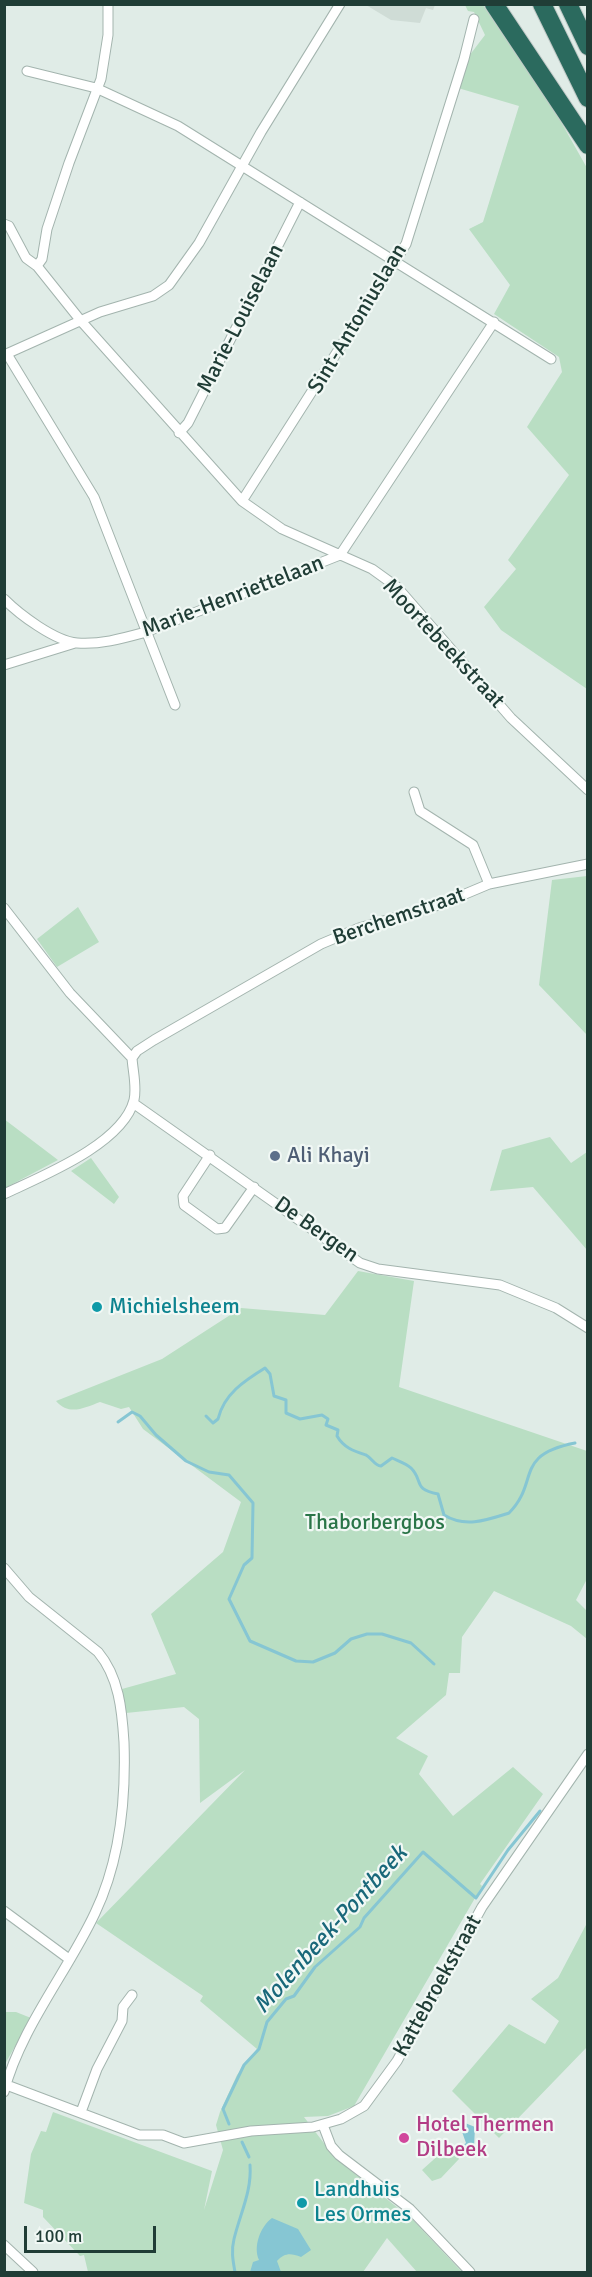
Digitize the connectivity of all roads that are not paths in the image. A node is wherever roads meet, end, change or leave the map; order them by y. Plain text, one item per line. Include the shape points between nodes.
1 (108, 4) edge
2 (340, 4) edge
3 (494, 4) edge
4 (542, 4) edge
5 (568, 4) edge
6 (578, 4) edge
7 (474, 18) dead end
8 (584, 38) edge
9 (27, 71) dead end
10 (96, 88) junction
11 (588, 98) edge
12 (588, 145) edge
13 (243, 164) junction
14 (300, 202) junction
15 (4, 224) edge
16 (396, 262) junction
17 (37, 266) junction
18 (81, 321) junction
19 (494, 322) junction
20 (6, 355) edge
21 (551, 359) dead end
22 (179, 433) junction
23 (242, 501) junction
24 (340, 555) junction
25 (4, 599) edge
26 (146, 632) junction
27 (75, 643) junction
28 (4, 665) edge
29 (175, 705) dead end
30 (588, 790) edge
31 (414, 792) dead end
32 (588, 864) edge
33 (489, 884) junction
34 (4, 908) edge
35 (132, 1058) junction
36 (133, 1103) junction
37 (210, 1155) junction
38 (254, 1187) junction
39 (4, 1194) edge
40 (588, 1328) edge
41 (4, 1568) edge
42 (588, 1754) edge
43 (4, 1911) edge
44 (69, 1959) junction
45 (132, 1995) dead end
46 (5, 2087) edge
47 (81, 2112) junction
48 (323, 2125) junction
49 (4, 2245) edge
50 (33, 2272) edge
51 (470, 2272) edge

1 - 10 street via 108,35
2 - 13 street
3 - 12 highway
4 - 11 highway
5 - 8 highway
6 - 8 highway
7 - 16 street, Sint-Antoniuslaan via 405,244
9 - 10 street
10 - 13 street via 178,126
10 - 17 street
13 - 14 street
13 - 18 street via 200,243 169,285 153,296
14 - 16 street
14 - 22 street, Marie-Louiselaan via 188,423
15 - 17 street, Moortebeekstraat via 9,226 26,258
16 - 19 street
16 - 23 street, Sint-Antoniuslaan
17 - 18 street, Moortebeekstraat
18 - 20 street
18 - 22 street, Moortebeekstraat
19 - 21 street
19 - 24 street, Marie-Henriettelaan
20 - 26 street via 94,497
22 - 23 street, Moortebeekstraat
23 - 24 street, Moortebeekstraat via 282,529
24 - 26 street, Marie-Henriettelaan
24 - 30 street, Moortebeekstraat via 372,569 397,587 511,718
25 - 27 street, Marie-Henriettelaan via 33,623
26 - 27 street, Marie-Henriettelaan via 116,640
26 - 29 street
27 - 28 street
31 - 33 street via 420,811 473,845
32 - 33 street, Berchemstraat
33 - 35 street, Berchemstraat via 321,944 153,1040
34 - 35 street via 69,993
35 - 36 street via 136,1091
36 - 37 street, De Bergen
36 - 39 street via 106,1137
37 - 38 street, De Bergen
37 - 38 street via 183,1196 184,1205 217,1229 225,1228
38 - 40 street, De Bergen via 360,1263 378,1269 500,1285 556,1308
41 - 44 street via 29,1597 98,1652 113,1677 121,1710 124,1796 116,1848 96,1911
42 - 48 street, Kattebroekstraat via 482,1907 375,2094 349,2115
43 - 44 street
44 - 46 street
45 - 47 street via 123,2007 122,2021 97,2069
46 - 47 street, Kattebroekstraat
47 - 48 street, Kattebroekstraat via 139,2135 163,2135 180,2143
48 - 51 street via 339,2155 410,2209
49 - 50 street

